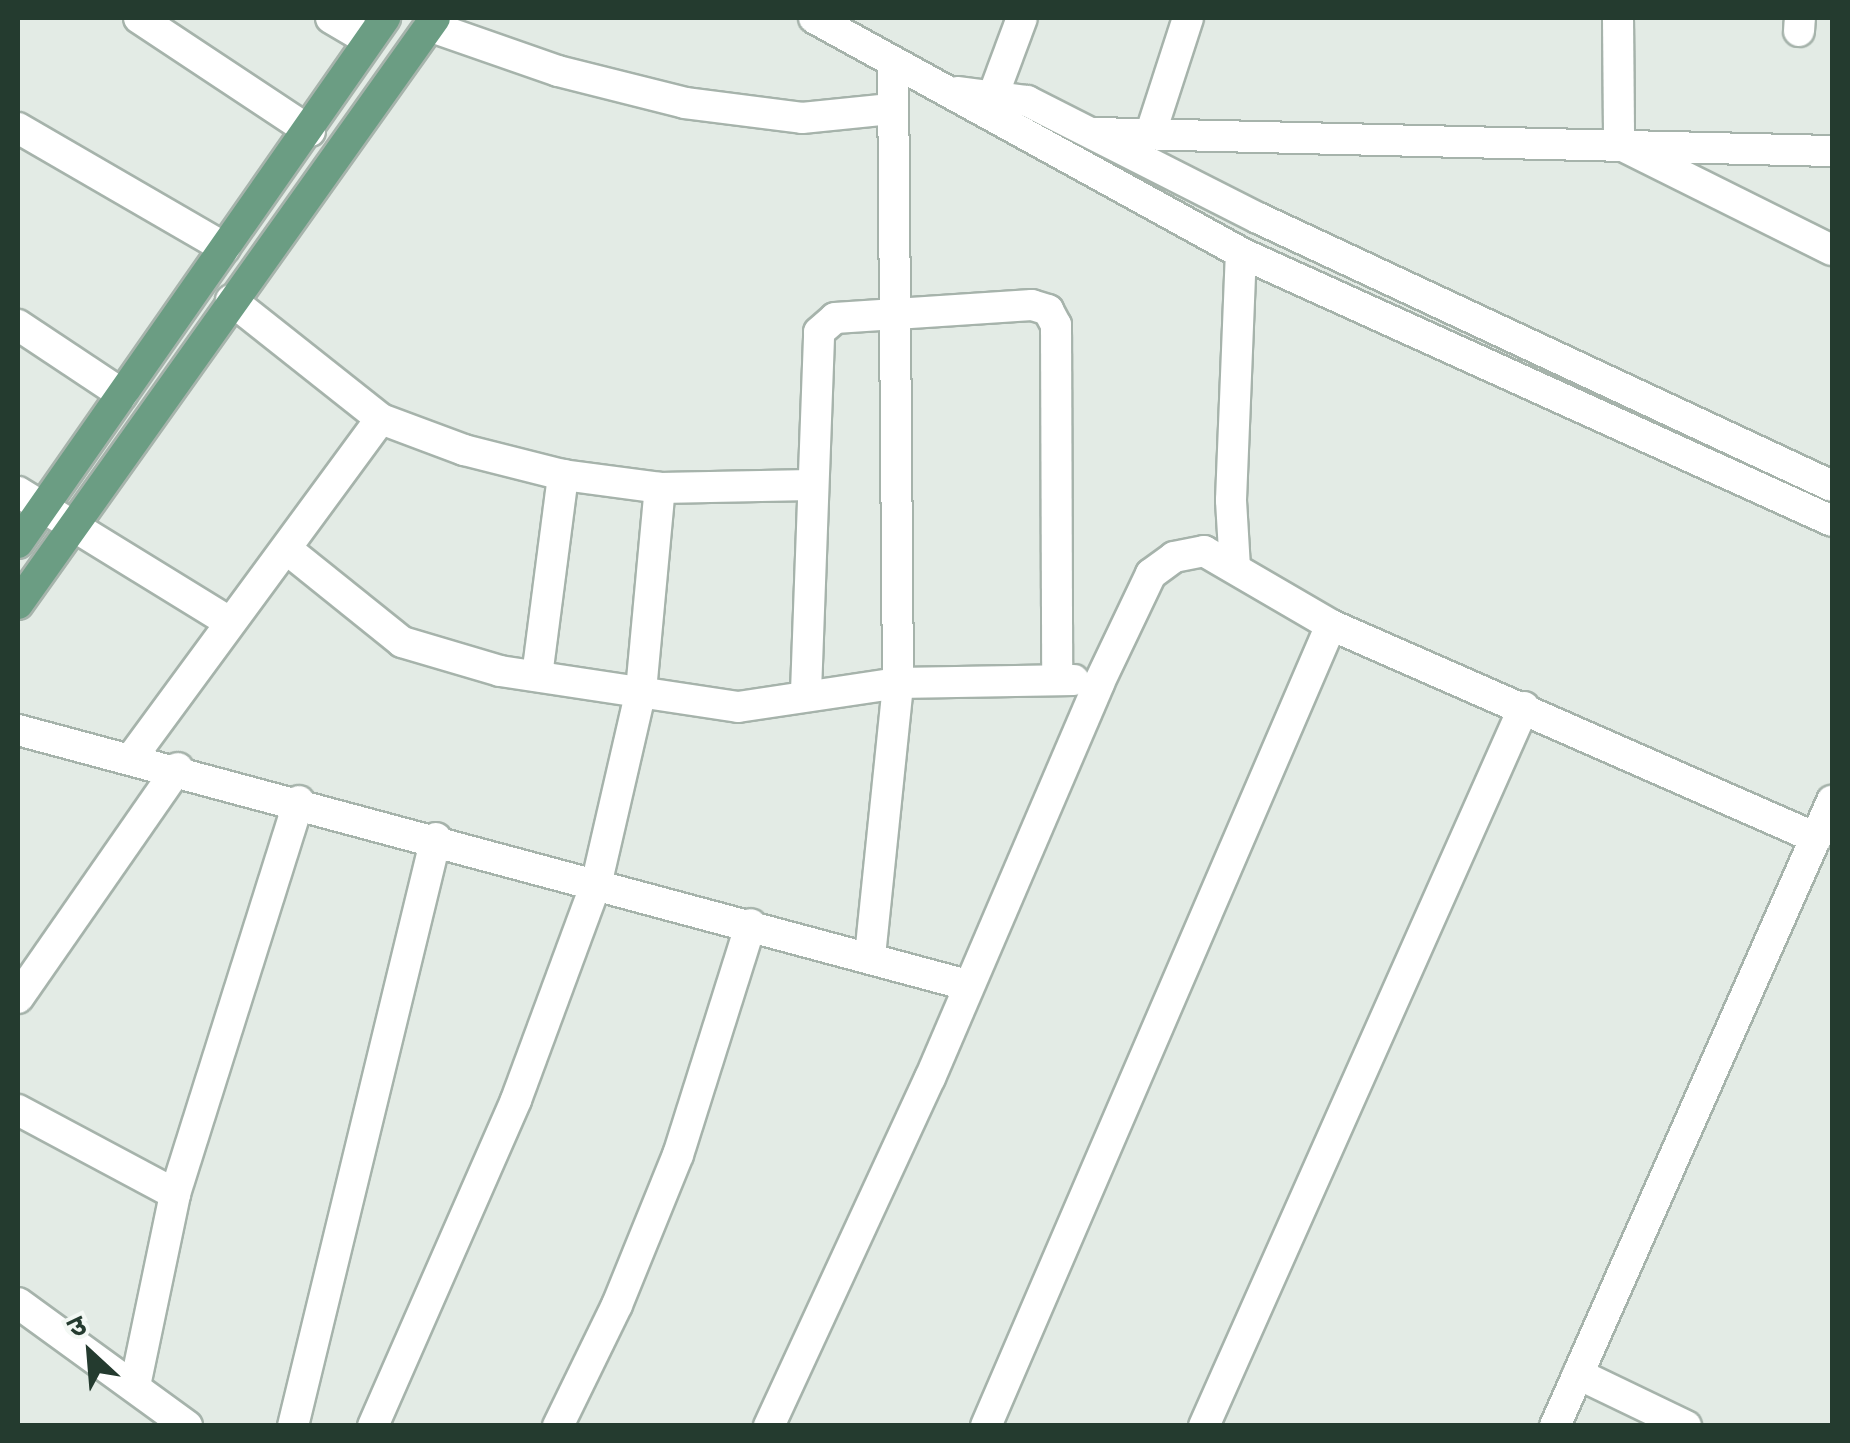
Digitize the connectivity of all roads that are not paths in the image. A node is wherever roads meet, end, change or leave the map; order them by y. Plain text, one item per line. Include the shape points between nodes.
1 (139, 18) edge
2 (331, 18) edge
3 (814, 18) edge
4 (1022, 18) edge
5 (1188, 18) edge
6 (1618, 18) edge
7 (432, 22) edge
8 (846, 26) edge
9 (376, 29) edge
10 (893, 67) junction
11 (891, 110) junction
12 (998, 114) junction
13 (18, 128) edge
14 (310, 131) junction
15 (1151, 132) junction
16 (1091, 133) junction
17 (1619, 144) junction
18 (1832, 150) edge
19 (226, 248) junction
20 (1832, 250) edge
21 (1241, 253) junction
22 (230, 300) junction
23 (896, 313) junction
24 (18, 326) edge
25 (122, 394) junction
26 (380, 419) junction
27 (563, 475) junction
28 (811, 485) junction
29 (1832, 486) edge
30 (660, 488) junction
31 (31, 499) edge
32 (1832, 521) edge
33 (78, 525) junction
34 (18, 543) edge
35 (289, 551) junction
36 (1235, 568) junction
37 (18, 604) edge
38 (230, 622) junction
39 (1332, 625) junction
40 (537, 676) junction
41 (1057, 679) junction
42 (1099, 682) junction
43 (898, 683) junction
44 (641, 691) junction
45 (806, 692) junction
46 (1524, 707) junction
47 (18, 730) edge
48 (133, 756) junction
49 (178, 768) junction
50 (299, 801) junction
51 (1832, 801) edge
52 (436, 838) junction
53 (1816, 838) junction
54 (597, 881) junction
55 (752, 924) junction
56 (870, 956) junction
57 (967, 985) junction
58 (18, 998) edge
59 (18, 1110) edge
60 (176, 1194) junction
61 (18, 1303) edge
62 (1578, 1374) junction
63 (135, 1386) junction
64 (187, 1426) edge
65 (293, 1426) edge
66 (373, 1426) edge
67 (558, 1426) edge
68 (769, 1426) edge
69 (986, 1426) edge
70 (1204, 1426) edge
71 (1556, 1426) edge
72 (1686, 1426) edge

1 - 14 street
2 - 9 street
3 - 8 street
4 - 12 street
5 - 15 street
6 - 17 street
7 - 11 street via 558,71 685,103 802,118
7 - 22 main road
8 - 10 street
9 - 14 main road
10 - 11 street
10 - 12 street
11 - 23 street
12 - 16 street
12 - 21 street
13 - 19 street
14 - 19 main road
15 - 16 street
15 - 17 street
16 - 29 street
17 - 18 street
17 - 20 street
19 - 25 main road
21 - 32 street
21 - 36 street via 1230,500
22 - 26 street
22 - 33 main road
23 - 28 street via 834,318 819,332
23 - 41 street via 1032,304 1048,310 1056,325
23 - 43 street
24 - 25 street
25 - 31 main road
26 - 27 street via 464,450
26 - 35 street
27 - 30 street
27 - 40 street
28 - 30 street
28 - 45 street
30 - 44 street
31 - 33 street
31 - 34 main road
33 - 37 main road
33 - 38 street
35 - 38 street
35 - 40 street via 402,642 430,655
36 - 39 street
36 - 42 street via 1204,551 1174,557 1150,574
38 - 48 street
39 - 46 street
39 - 69 street
40 - 44 street
41 - 42 street
41 - 43 street
42 - 57 street
43 - 45 street
43 - 56 street
44 - 45 street via 738,707
44 - 54 street
46 - 53 street
46 - 70 street
47 - 48 street
48 - 49 street
49 - 50 street
49 - 58 street
50 - 52 street
50 - 60 street
51 - 53 street
52 - 54 street
52 - 65 street
53 - 62 street
54 - 55 street
54 - 66 street via 516,1100
55 - 56 street
55 - 67 street via 678,1156
56 - 57 street
57 - 68 street
59 - 60 street
60 - 63 street
61 - 63 street
62 - 71 street
62 - 72 street
63 - 64 street

